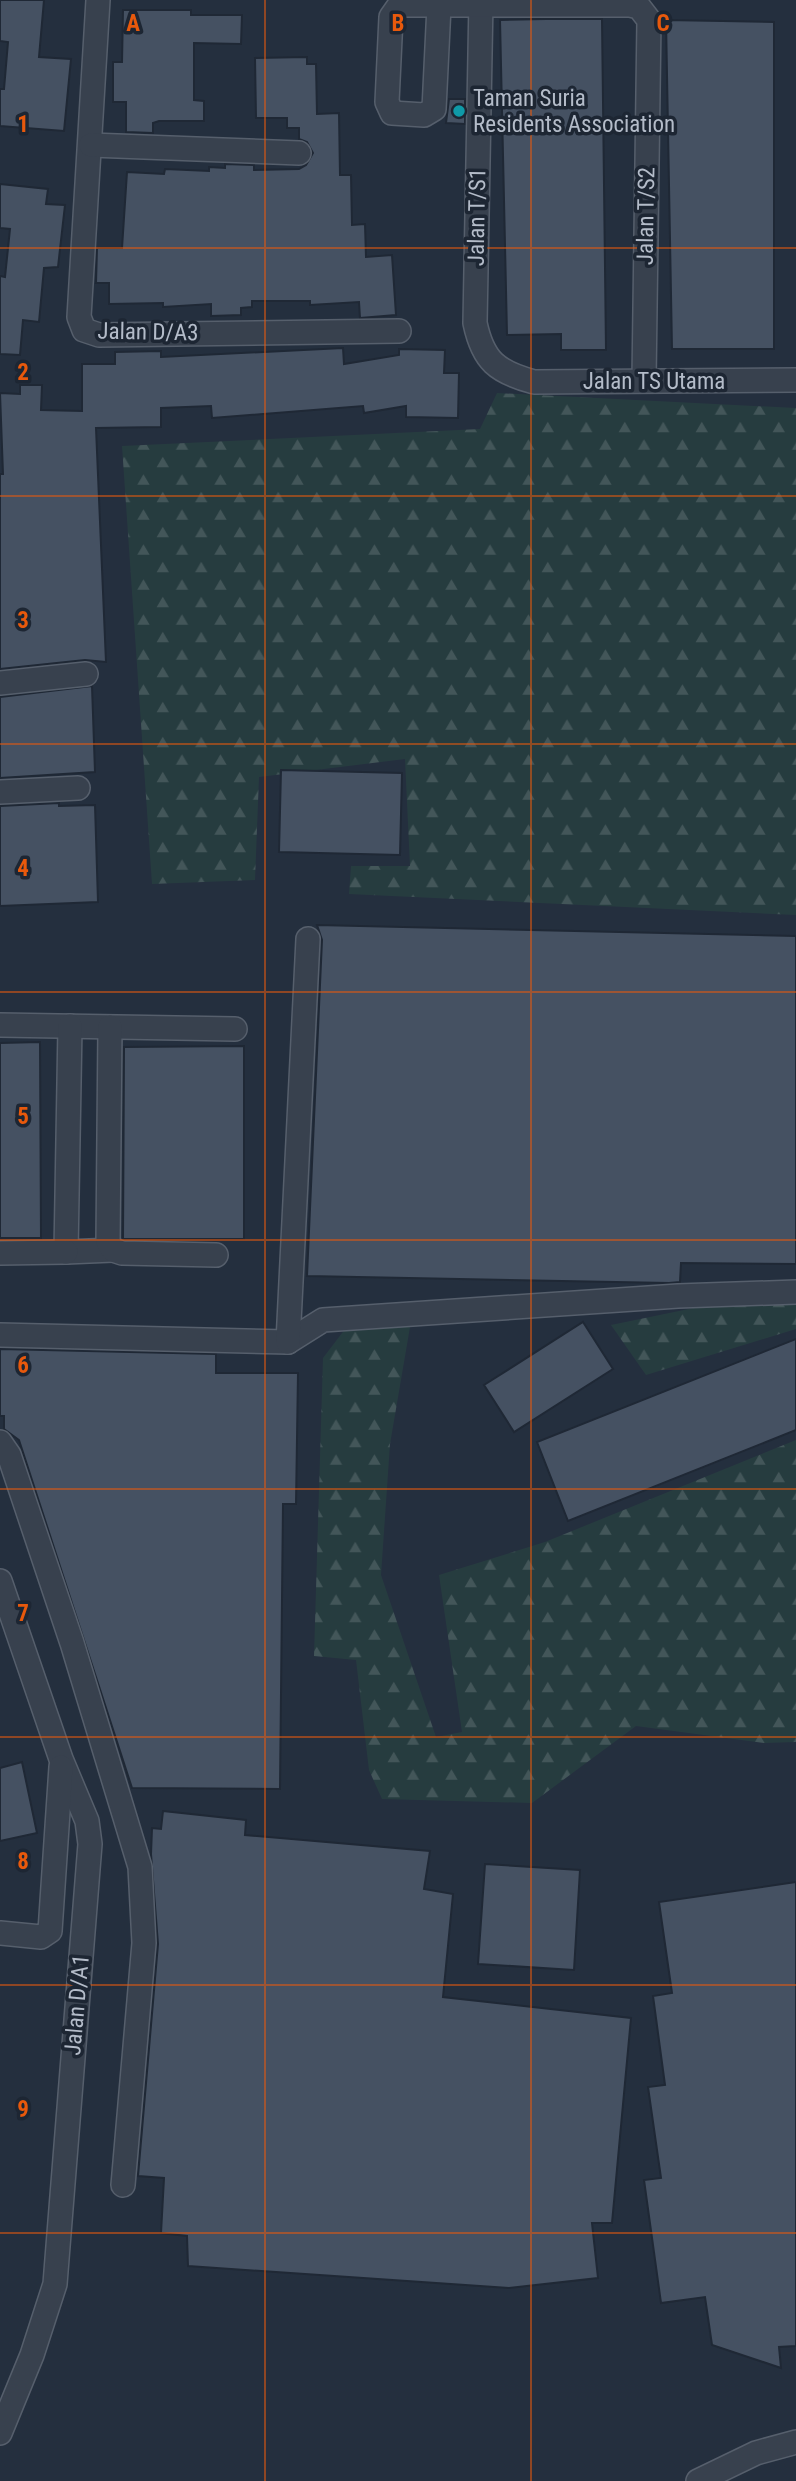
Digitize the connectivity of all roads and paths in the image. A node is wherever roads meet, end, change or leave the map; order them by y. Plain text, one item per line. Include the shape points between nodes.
1 (98, 0) edge
2 (481, 2) edge
3 (439, 6) junction
4 (91, 145) junction
5 (299, 153) dead end
6 (398, 331) dead end
7 (512, 376) joint
8 (644, 380) junction
9 (796, 380) edge
10 (86, 674) dead end
11 (0, 683) edge
12 (78, 788) dead end
13 (0, 792) edge
14 (308, 939) dead end
15 (0, 1024) edge
16 (70, 1026) junction
17 (110, 1027) junction
18 (235, 1029) dead end
19 (113, 1250) junction
20 (66, 1252) junction
21 (0, 1253) edge
22 (216, 1255) dead end
23 (796, 1292) edge
24 (0, 1335) edge
25 (288, 1342) junction
26 (0, 1442) edge
27 (0, 1581) edge
28 (61, 1759) junction
29 (0, 1933) edge
30 (123, 2185) dead end
31 (6, 2411) edge
32 (0, 2433) edge
33 (796, 2442) edge
34 (698, 2481) edge

1 - 4 street, Jalan D/A3
2 - 3 street
2 - 7 street, Jalan T/S1 via 475,323 480,349
2 - 8 street, Jalan T/S2 via 631,5 649,20
3 - 3 street via 404,5 393,11 387,102 392,113 424,115 434,109
4 - 5 street
4 - 6 street, Jalan D/A3 via 79,317 84,330 99,335
7 - 8 street, Jalan TS Utama via 534,382
8 - 9 street, Jalan TS Utama
10 - 11 street
12 - 13 street
14 - 25 street
15 - 16 street
16 - 17 street
16 - 20 street
17 - 18 street
17 - 19 street via 106,1232
19 - 20 street
19 - 22 street
20 - 21 street
23 - 25 street via 323,1320
24 - 25 street
26 - 30 street via 9,1455 72,1643 140,1867 144,1943
27 - 28 street, Jalan D/A1
28 - 29 street via 52,1926 41,1937
28 - 31 street, Jalan D/A1 via 87,1821 89,1844 55,2284
31 - 32 street, Jalan D/A1
33 - 34 street via 756,2453

